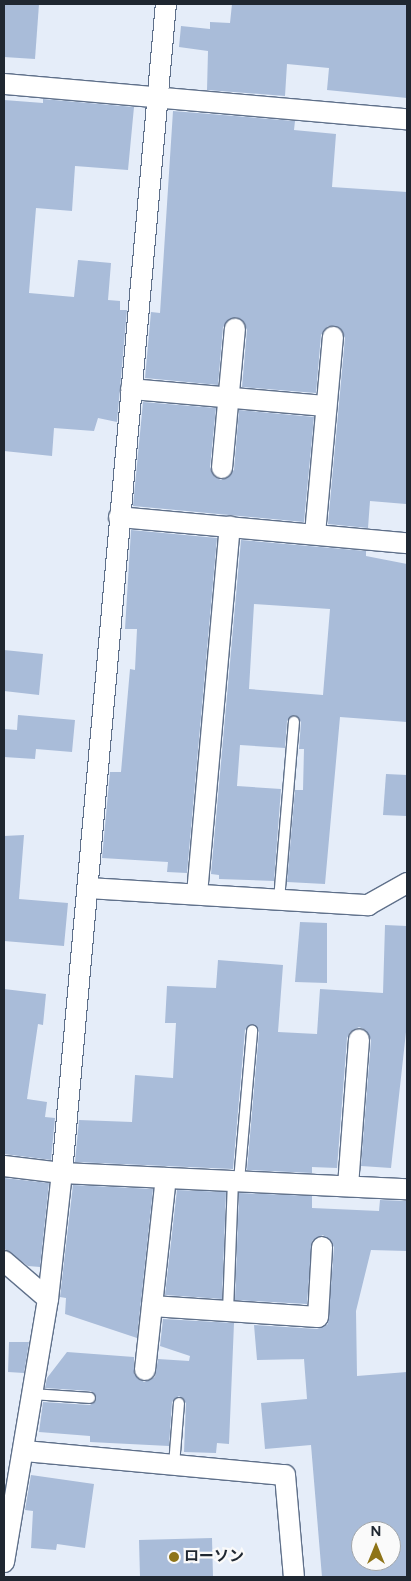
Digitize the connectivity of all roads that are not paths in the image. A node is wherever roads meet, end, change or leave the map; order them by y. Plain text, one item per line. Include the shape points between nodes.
1 (166, 4) edge
2 (4, 84) edge
3 (158, 96) junction
4 (407, 119) edge
5 (236, 329) dead end
6 (333, 337) dead end
7 (131, 388) junction
8 (229, 397) junction
9 (326, 406) junction
10 (222, 468) dead end
11 (119, 517) junction
12 (230, 526) junction
13 (315, 534) junction
14 (407, 542) edge
15 (294, 722) dead end
16 (407, 883) edge
17 (88, 888) junction
18 (197, 894) junction
19 (279, 900) junction
20 (252, 1031) dead end
21 (359, 1039) dead end
22 (4, 1166) edge
23 (62, 1173) junction
24 (166, 1178) junction
25 (236, 1181) junction
26 (348, 1186) junction
27 (407, 1188) edge
28 (322, 1247) dead end
29 (4, 1261) edge
30 (48, 1299) junction
31 (152, 1306) junction
32 (228, 1311) junction
33 (145, 1370) dead end
34 (33, 1394) junction
35 (90, 1398) dead end
36 (180, 1403) dead end
37 (24, 1451) junction
38 (174, 1465) junction
39 (4, 1555) edge
40 (294, 1577) edge

1 - 3 street
2 - 3 street
3 - 4 street
3 - 7 street
5 - 8 street
6 - 9 street
7 - 8 street
7 - 11 street
8 - 9 street
8 - 10 street
9 - 13 street
11 - 12 street
11 - 17 street
12 - 13 street
12 - 18 street
13 - 14 street
15 - 19 lane
16 - 19 street via 368,905
17 - 18 street
17 - 23 street
18 - 19 street
20 - 25 lane
21 - 26 street
22 - 23 street
23 - 24 street
23 - 30 street
24 - 25 street
24 - 31 street
25 - 26 street
25 - 32 lane
26 - 27 street
28 - 32 street via 318,1317
29 - 30 street
30 - 34 street
31 - 32 street
31 - 33 street
34 - 35 lane
34 - 37 street
36 - 38 lane
37 - 38 street
37 - 39 street
38 - 40 street via 285,1475

